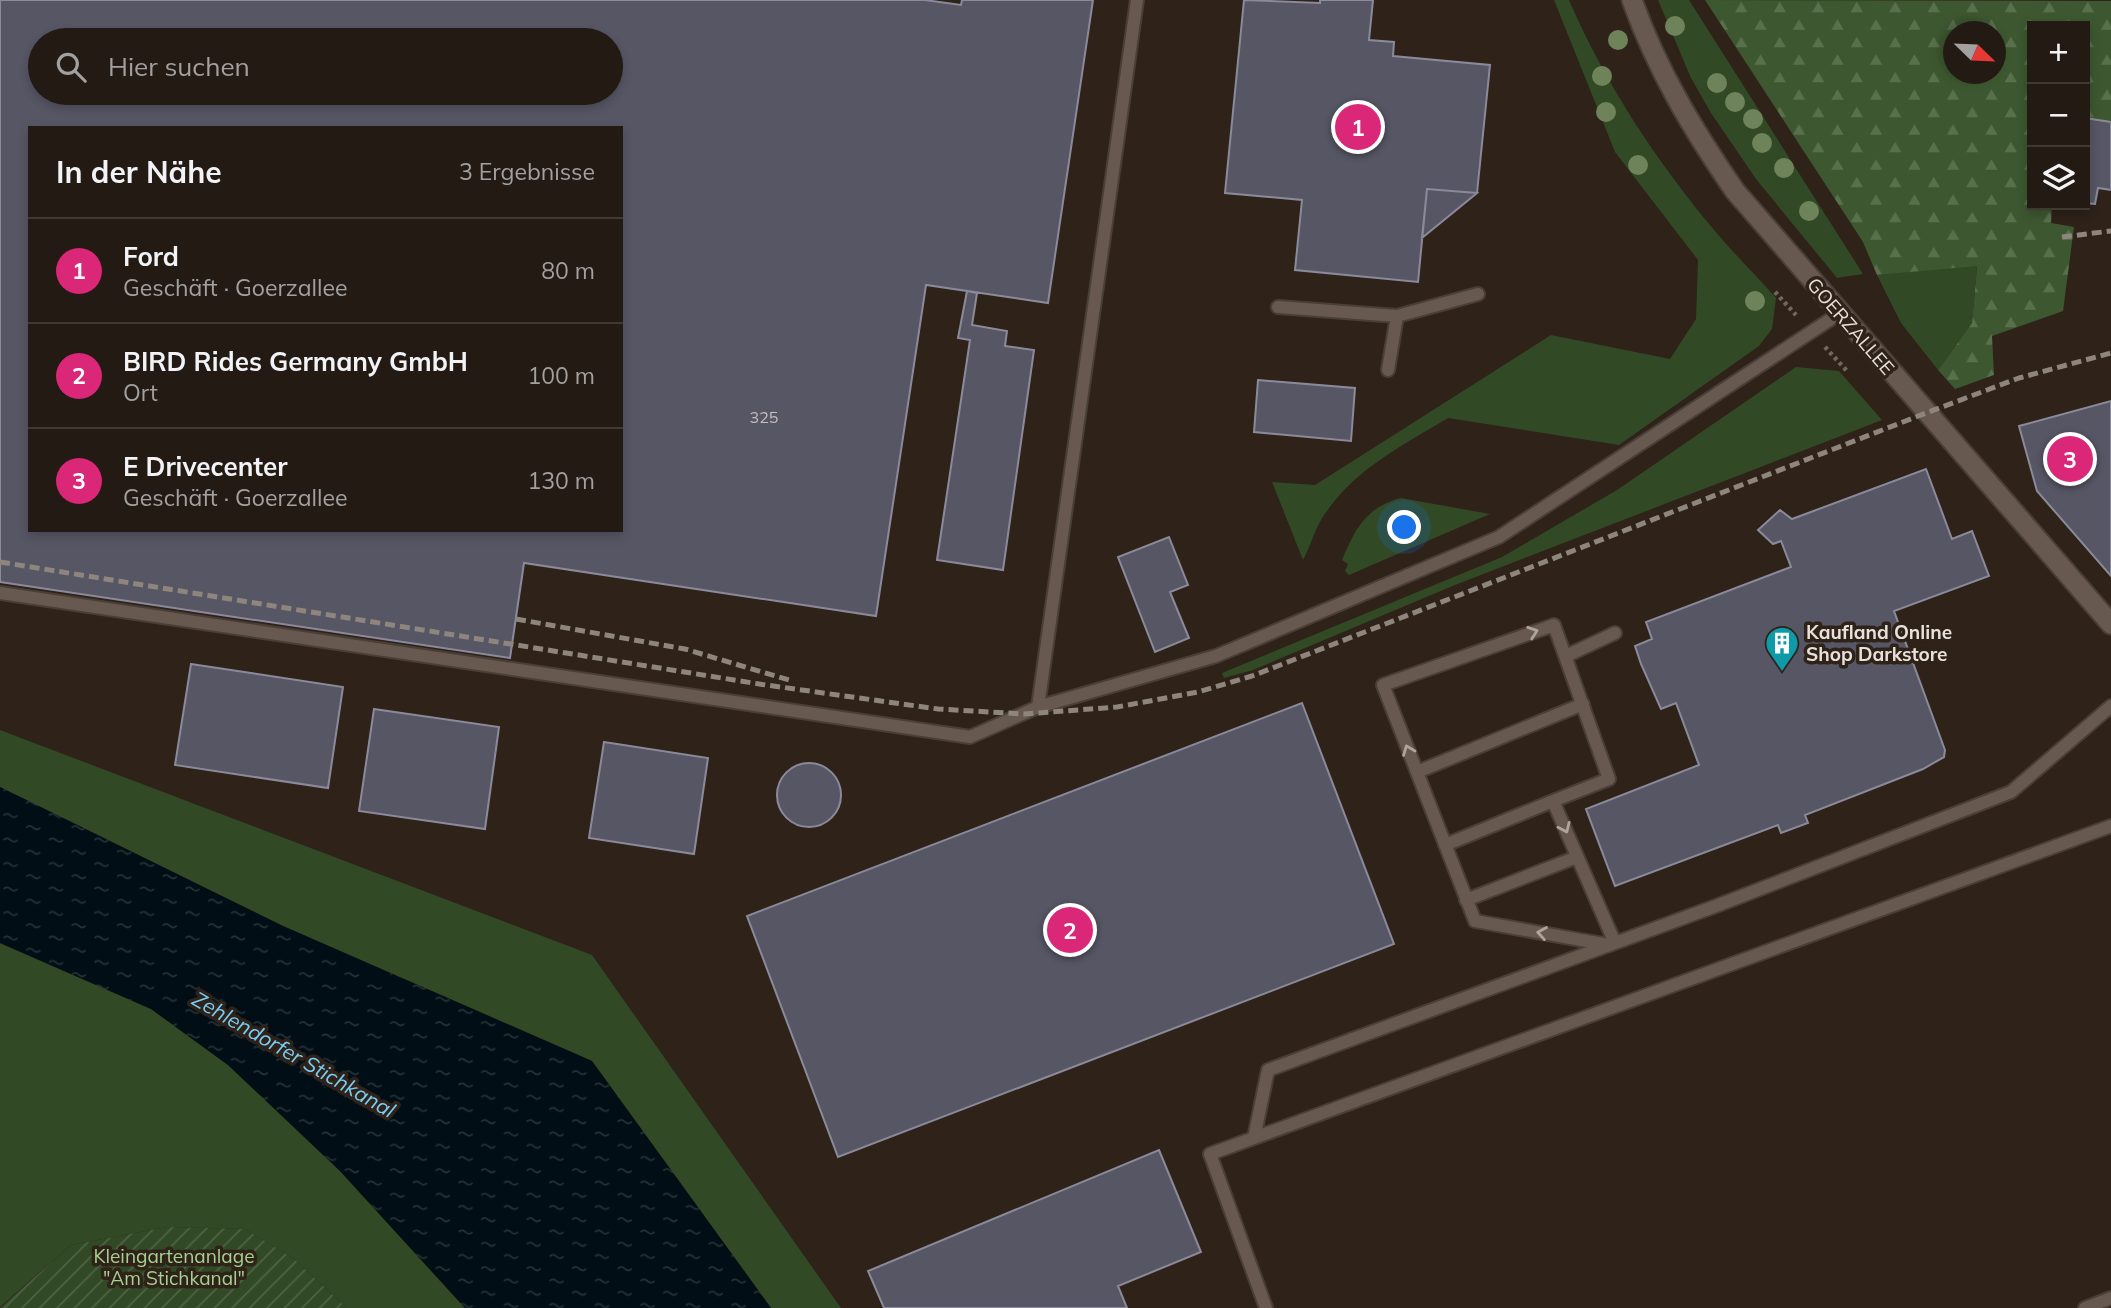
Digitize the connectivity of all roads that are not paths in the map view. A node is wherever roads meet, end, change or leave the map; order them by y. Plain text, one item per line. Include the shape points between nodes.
1 (1137, 0) edge
2 (1632, 0) edge
3 (1478, 294) dead end
4 (1278, 307) dead end
5 (1840, 313) junction
6 (1397, 316) junction
7 (1388, 370) dead end
8 (0, 593) edge
9 (2111, 624) edge
10 (1615, 634) dead end
11 (1566, 656) junction
12 (1583, 704) junction
13 (2111, 706) edge
14 (1038, 708) junction
15 (1417, 772) junction
16 (1553, 801) junction
17 (2111, 826) edge
18 (1445, 845) junction
19 (1577, 857) junction
20 (1466, 900) junction
21 (1612, 944) junction
22 (1254, 1138) junction
23 (2111, 1298) edge
24 (1266, 1308) edge
25 (2085, 1308) edge

1 - 14 lane
2 - 5 main road, GOERZALLEE via 1661,72 1704,147 1735,191
3 - 6 lane
4 - 6 lane
5 - 9 main road, GOERZALLEE
5 - 14 lane via 1499,537 1216,656
6 - 7 lane
8 - 14 lane via 970,737
10 - 11 lane
11 - 12 lane
15 -> 11 lane via 1383,685 1554,625
12 - 15 lane
12 - 16 lane via 1609,779
13 - 21 lane via 2011,792
15 - 18 lane
16 - 18 lane
16 -> 19 lane
17 - 22 lane
18 - 20 lane
19 - 20 lane
19 - 21 lane
21 -> 20 lane via 1475,921
21 - 22 lane via 1268,1070
22 - 24 lane via 1210,1154
23 - 25 lane

